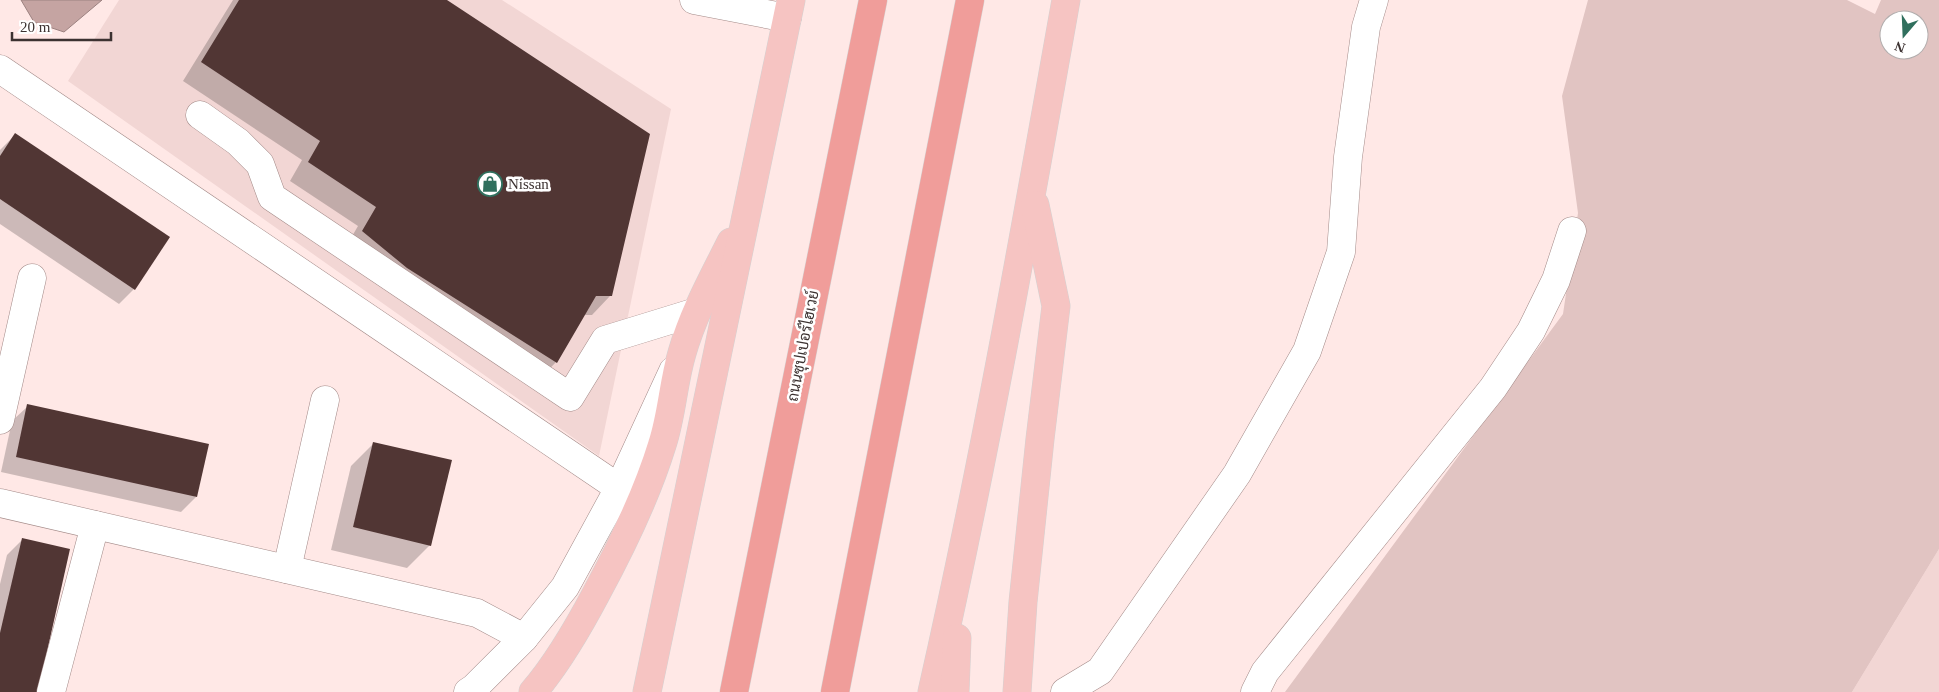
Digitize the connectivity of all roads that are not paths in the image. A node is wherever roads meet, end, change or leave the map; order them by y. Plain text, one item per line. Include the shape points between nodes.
1 (694, 0) edge
2 (873, 0) edge
3 (970, 0) edge
4 (1066, 0) edge
5 (1374, 0) edge
6 (789, 9) edge
7 (0, 69) edge
8 (200, 115) dead end
9 (1032, 191) junction
10 (748, 209) junction
11 (1572, 231) dead end
12 (32, 278) dead end
13 (696, 312) junction
14 (681, 354) junction
15 (325, 400) dead end
16 (0, 420) edge
17 (619, 488) junction
18 (0, 503) edge
19 (95, 525) junction
20 (287, 569) junction
21 (960, 569) junction
22 (524, 638) junction
23 (51, 692) edge
24 (468, 692) edge
25 (532, 692) edge
26 (647, 692) edge
27 (734, 692) edge
28 (835, 692) edge
29 (932, 692) edge
30 (955, 692) edge
31 (1018, 692) edge
32 (1066, 692) edge
33 (1255, 692) edge

1 - 6 street
2 - 27 highway, ถนนซุปเปอร์ไฮเวย์
3 - 28 highway
4 - 9 main road
5 - 32 street via 1366,27 1350,148 1341,252 1307,352 1237,474 1100,670
6 - 10 main road
7 - 17 street
8 - 13 street via 238,142 260,164 272,197 570,397 606,340
9 - 21 main road
9 - 31 main road via 1056,306 1024,592
10 - 13 main road
10 - 26 main road
11 - 33 street via 1556,280 1531,331 1493,388 1265,672
12 - 16 street
13 - 14 main road
14 - 17 street
14 - 25 main road via 663,444 640,507 579,625 545,678
15 - 20 street
17 - 22 street via 565,587
18 - 19 street
19 - 20 street
19 - 23 street
20 - 22 street via 477,613
21 - 29 main road
21 - 30 main road
22 - 24 street

